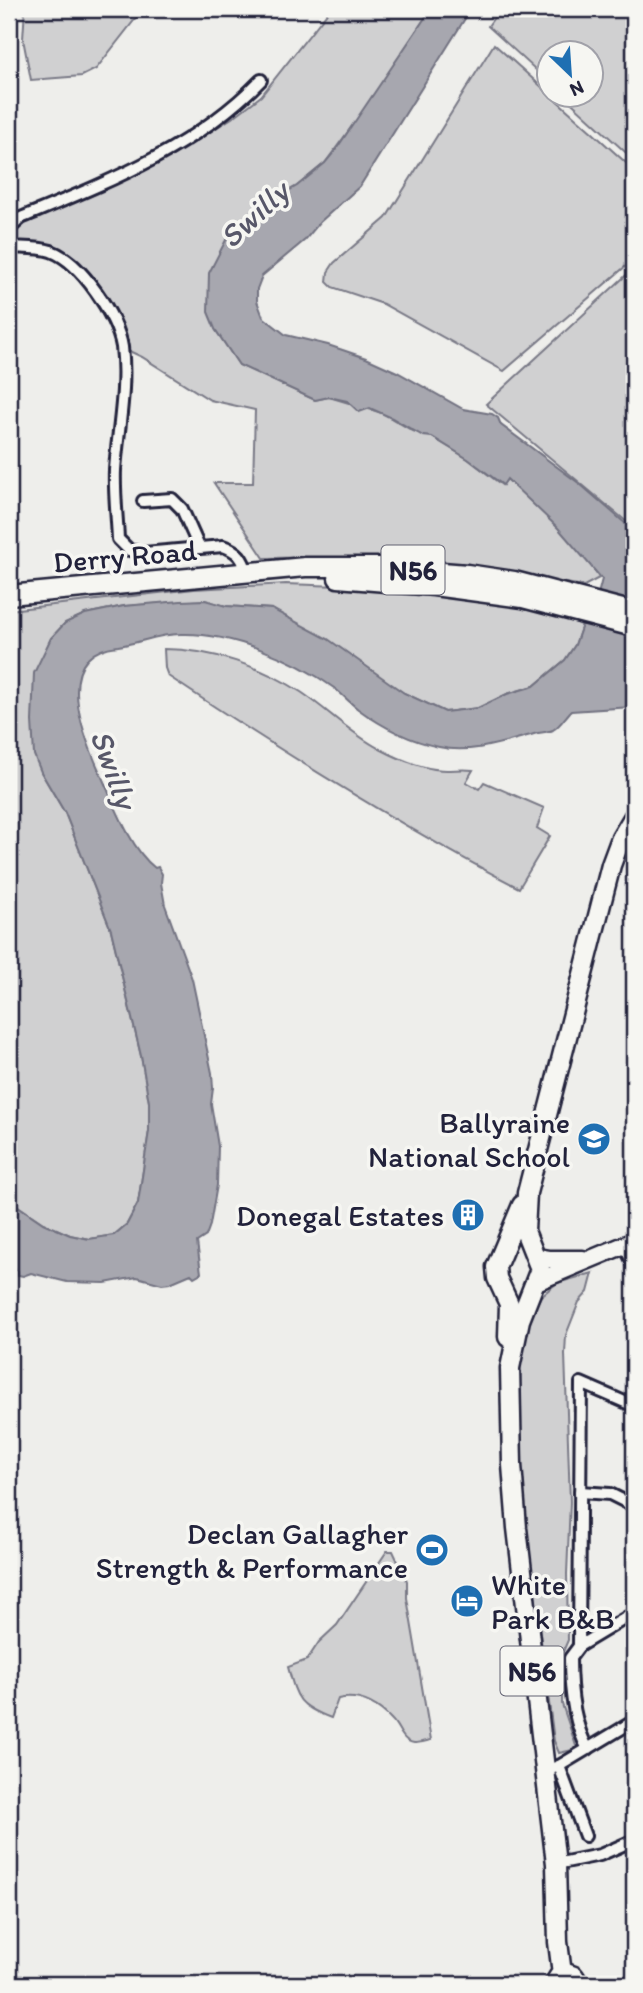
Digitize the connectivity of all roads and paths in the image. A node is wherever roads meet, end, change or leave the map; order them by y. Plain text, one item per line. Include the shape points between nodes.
1 (261, 80) dead end
2 (9, 229) edge
3 (9, 247) edge
4 (143, 501) dead end
5 (199, 547) junction
6 (247, 573) junction
7 (9, 596) edge
8 (574, 603) junction
9 (634, 612) edge
10 (634, 627) edge
11 (634, 816) edge
12 (527, 1193) junction
13 (629, 1243) edge
14 (535, 1255) junction
15 (500, 1256) junction
16 (590, 1259) junction
17 (634, 1265) edge
18 (535, 1283) junction
19 (503, 1286) junction
20 (510, 1368) junction
21 (634, 1406) edge
22 (580, 1492) junction
23 (634, 1506) edge
24 (634, 1613) edge
25 (579, 1646) junction
26 (634, 1721) edge
27 (588, 1749) junction
28 (552, 1768) junction
29 (585, 1836) dead end
30 (634, 1840) edge
31 (556, 1864) junction
32 (558, 1979) edge
33 (579, 1984) edge

1 - 2 street via 219,118 163,155 21,218
3 - 5 street via 51,251 66,259 101,300 117,330 122,346 115,474 118,539 129,550 144,553
4 - 5 street via 172,499 182,509
5 - 6 street via 223,545 234,550
6 - 7 main road, Derry Road / N56
6 - 8 main road, Derry Road / N56 via 424,585
8 - 9 main road, Derry Road / N56
8 - 10 main road, Derry Road / N56
11 - 12 main road, N56 via 611,865
12 - 14 main road, N56 via 525,1231
12 - 15 main road, N56
13 - 16 main road
13 - 17 street
14 - 15 main road via 517,1247
14 - 16 main road
14 - 18 main road, N56 via 540,1269
15 - 19 main road, N56 via 496,1272
16 - 18 main road
18 - 19 main road via 516,1292
18 - 20 main road, N56 via 520,1320
19 - 20 main road, N56 via 509,1304 506,1347
20 - 28 main road, N56 via 517,1528
21 - 22 street via 581,1383
22 - 23 street via 610,1494
22 - 25 street
24 - 25 street
25 - 27 street via 570,1658 573,1696
26 - 27 street
27 - 28 street
28 - 29 street
28 - 31 main road, N56
30 - 31 street via 600,1855
31 - 32 main road, N56
32 - 33 main road, N56 via 574,1976

